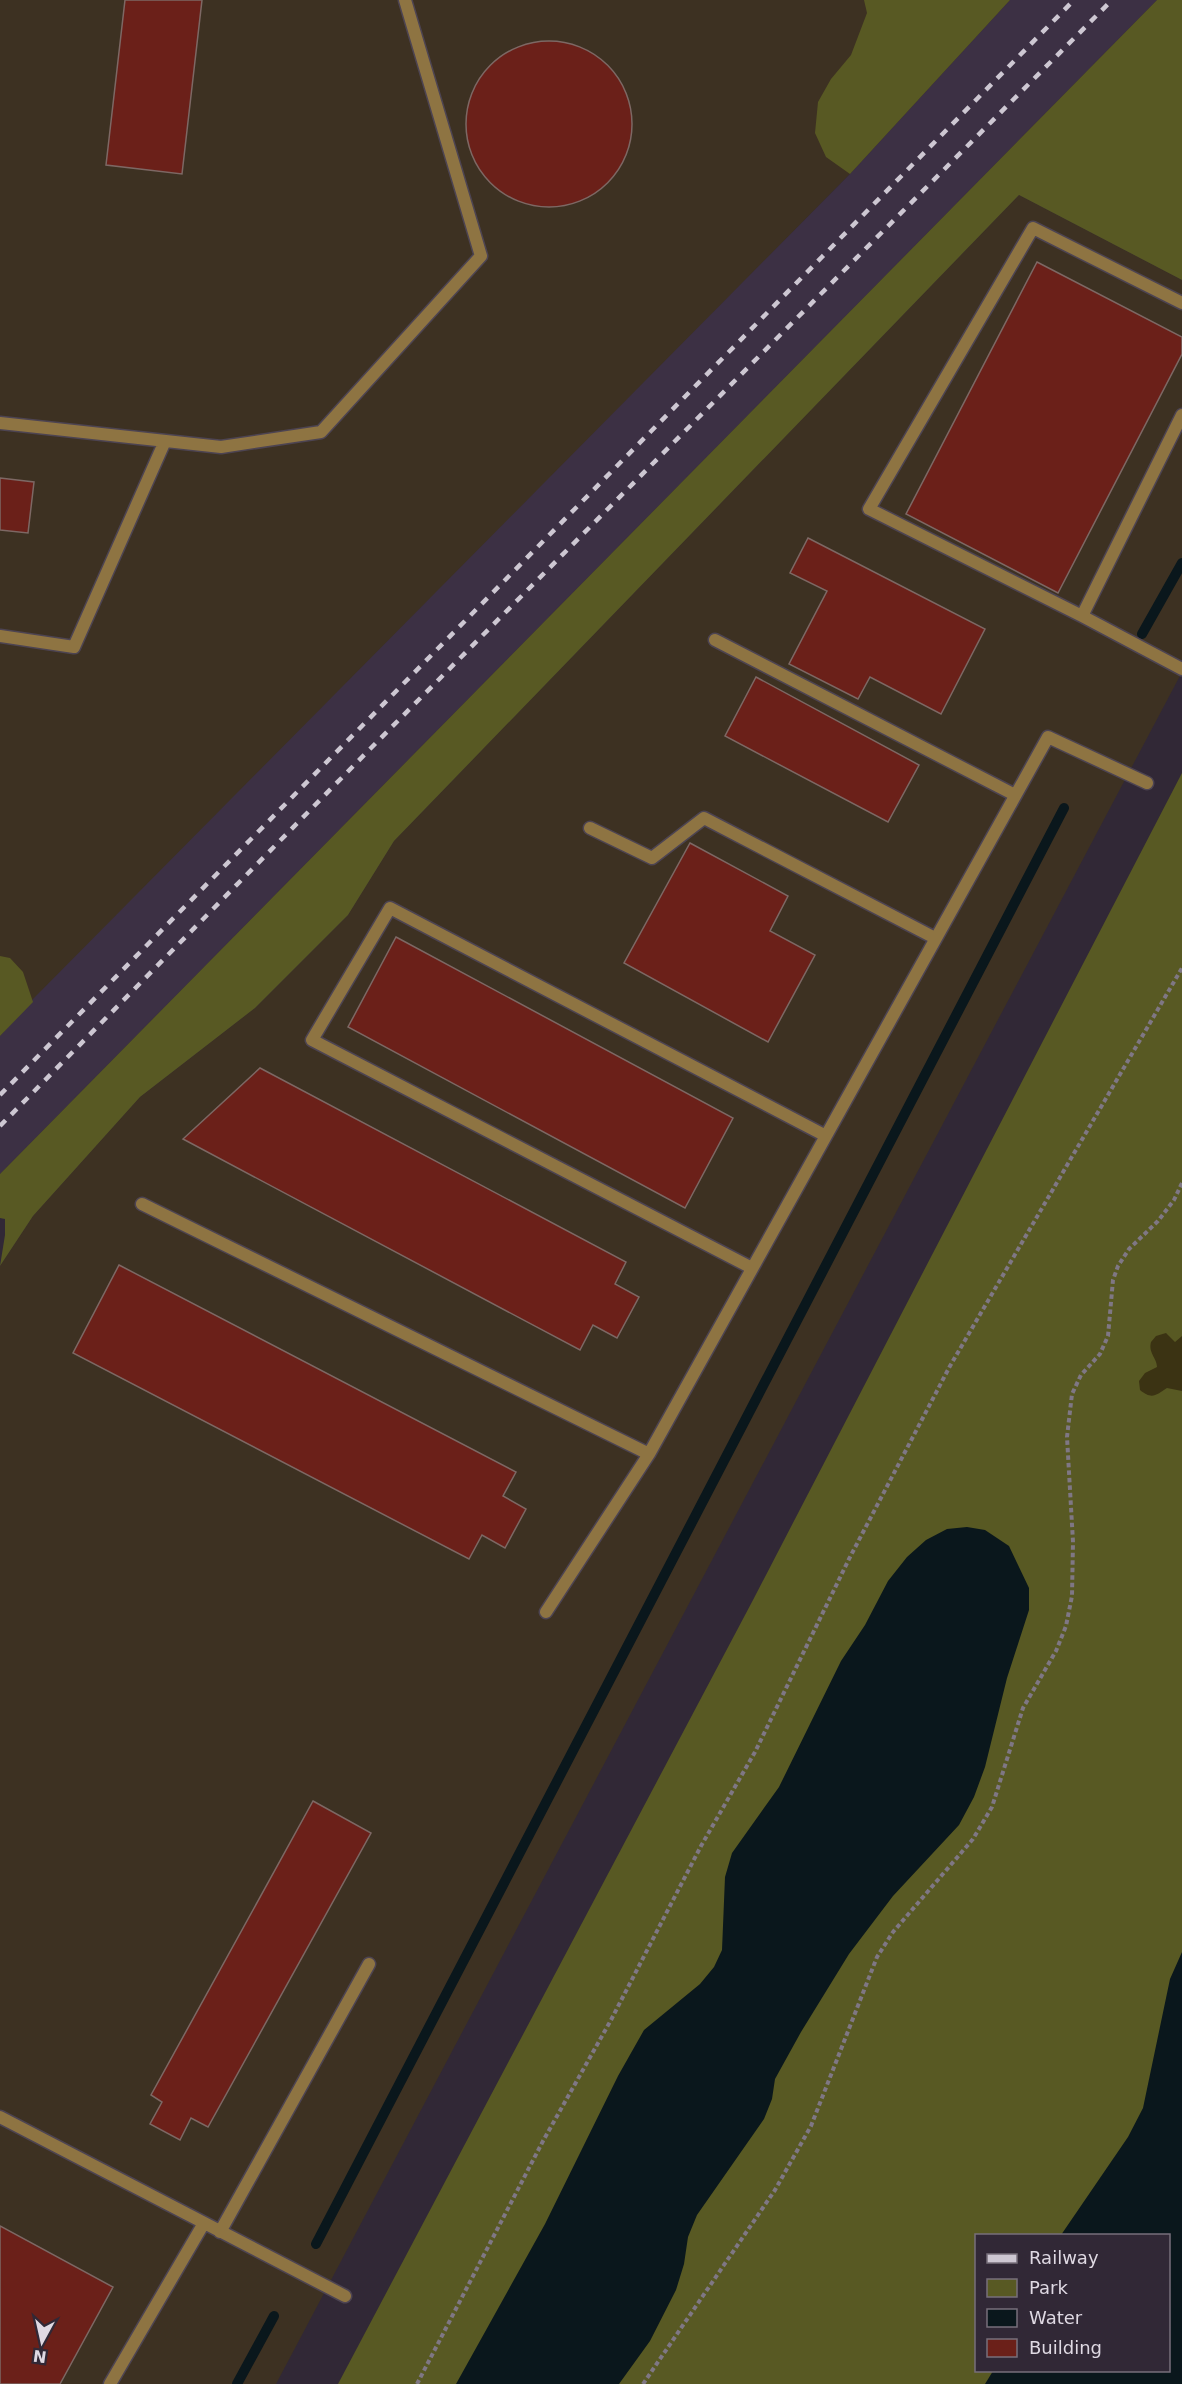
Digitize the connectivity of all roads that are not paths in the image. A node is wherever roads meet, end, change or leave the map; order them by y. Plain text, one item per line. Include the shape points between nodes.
1 (405, 0) edge
2 (1182, 303) edge
3 (1182, 415) edge
4 (0, 423) edge
5 (165, 441) junction
6 (1082, 616) junction
7 (0, 636) edge
8 (715, 640) dead end
9 (1182, 669) edge
10 (1147, 783) dead end
11 (1015, 795) junction
12 (590, 828) dead end
13 (936, 939) junction
14 (826, 1136) junction
15 (142, 1204) dead end
16 (752, 1268) junction
17 (649, 1454) junction
18 (546, 1612) dead end
19 (369, 1964) dead end
20 (0, 2117) edge
21 (204, 2223) junction
22 (220, 2232) junction
23 (345, 2296) dead end
24 (110, 2384) edge

1 - 5 lane via 481,256 321,432 221,447
2 - 6 lane via 1033,228 869,509
3 - 6 lane
4 - 5 lane
5 - 7 lane via 74,646
6 - 9 lane
8 - 11 lane
10 - 11 lane via 1048,737
11 - 13 lane
12 - 13 lane via 652,858 704,818
13 - 14 lane
14 - 16 lane
14 - 16 lane via 390,908 312,1040
15 - 17 lane
16 - 17 lane
17 - 18 lane
19 - 22 lane
20 - 21 lane
21 - 22 lane
21 - 24 lane
22 - 23 lane

